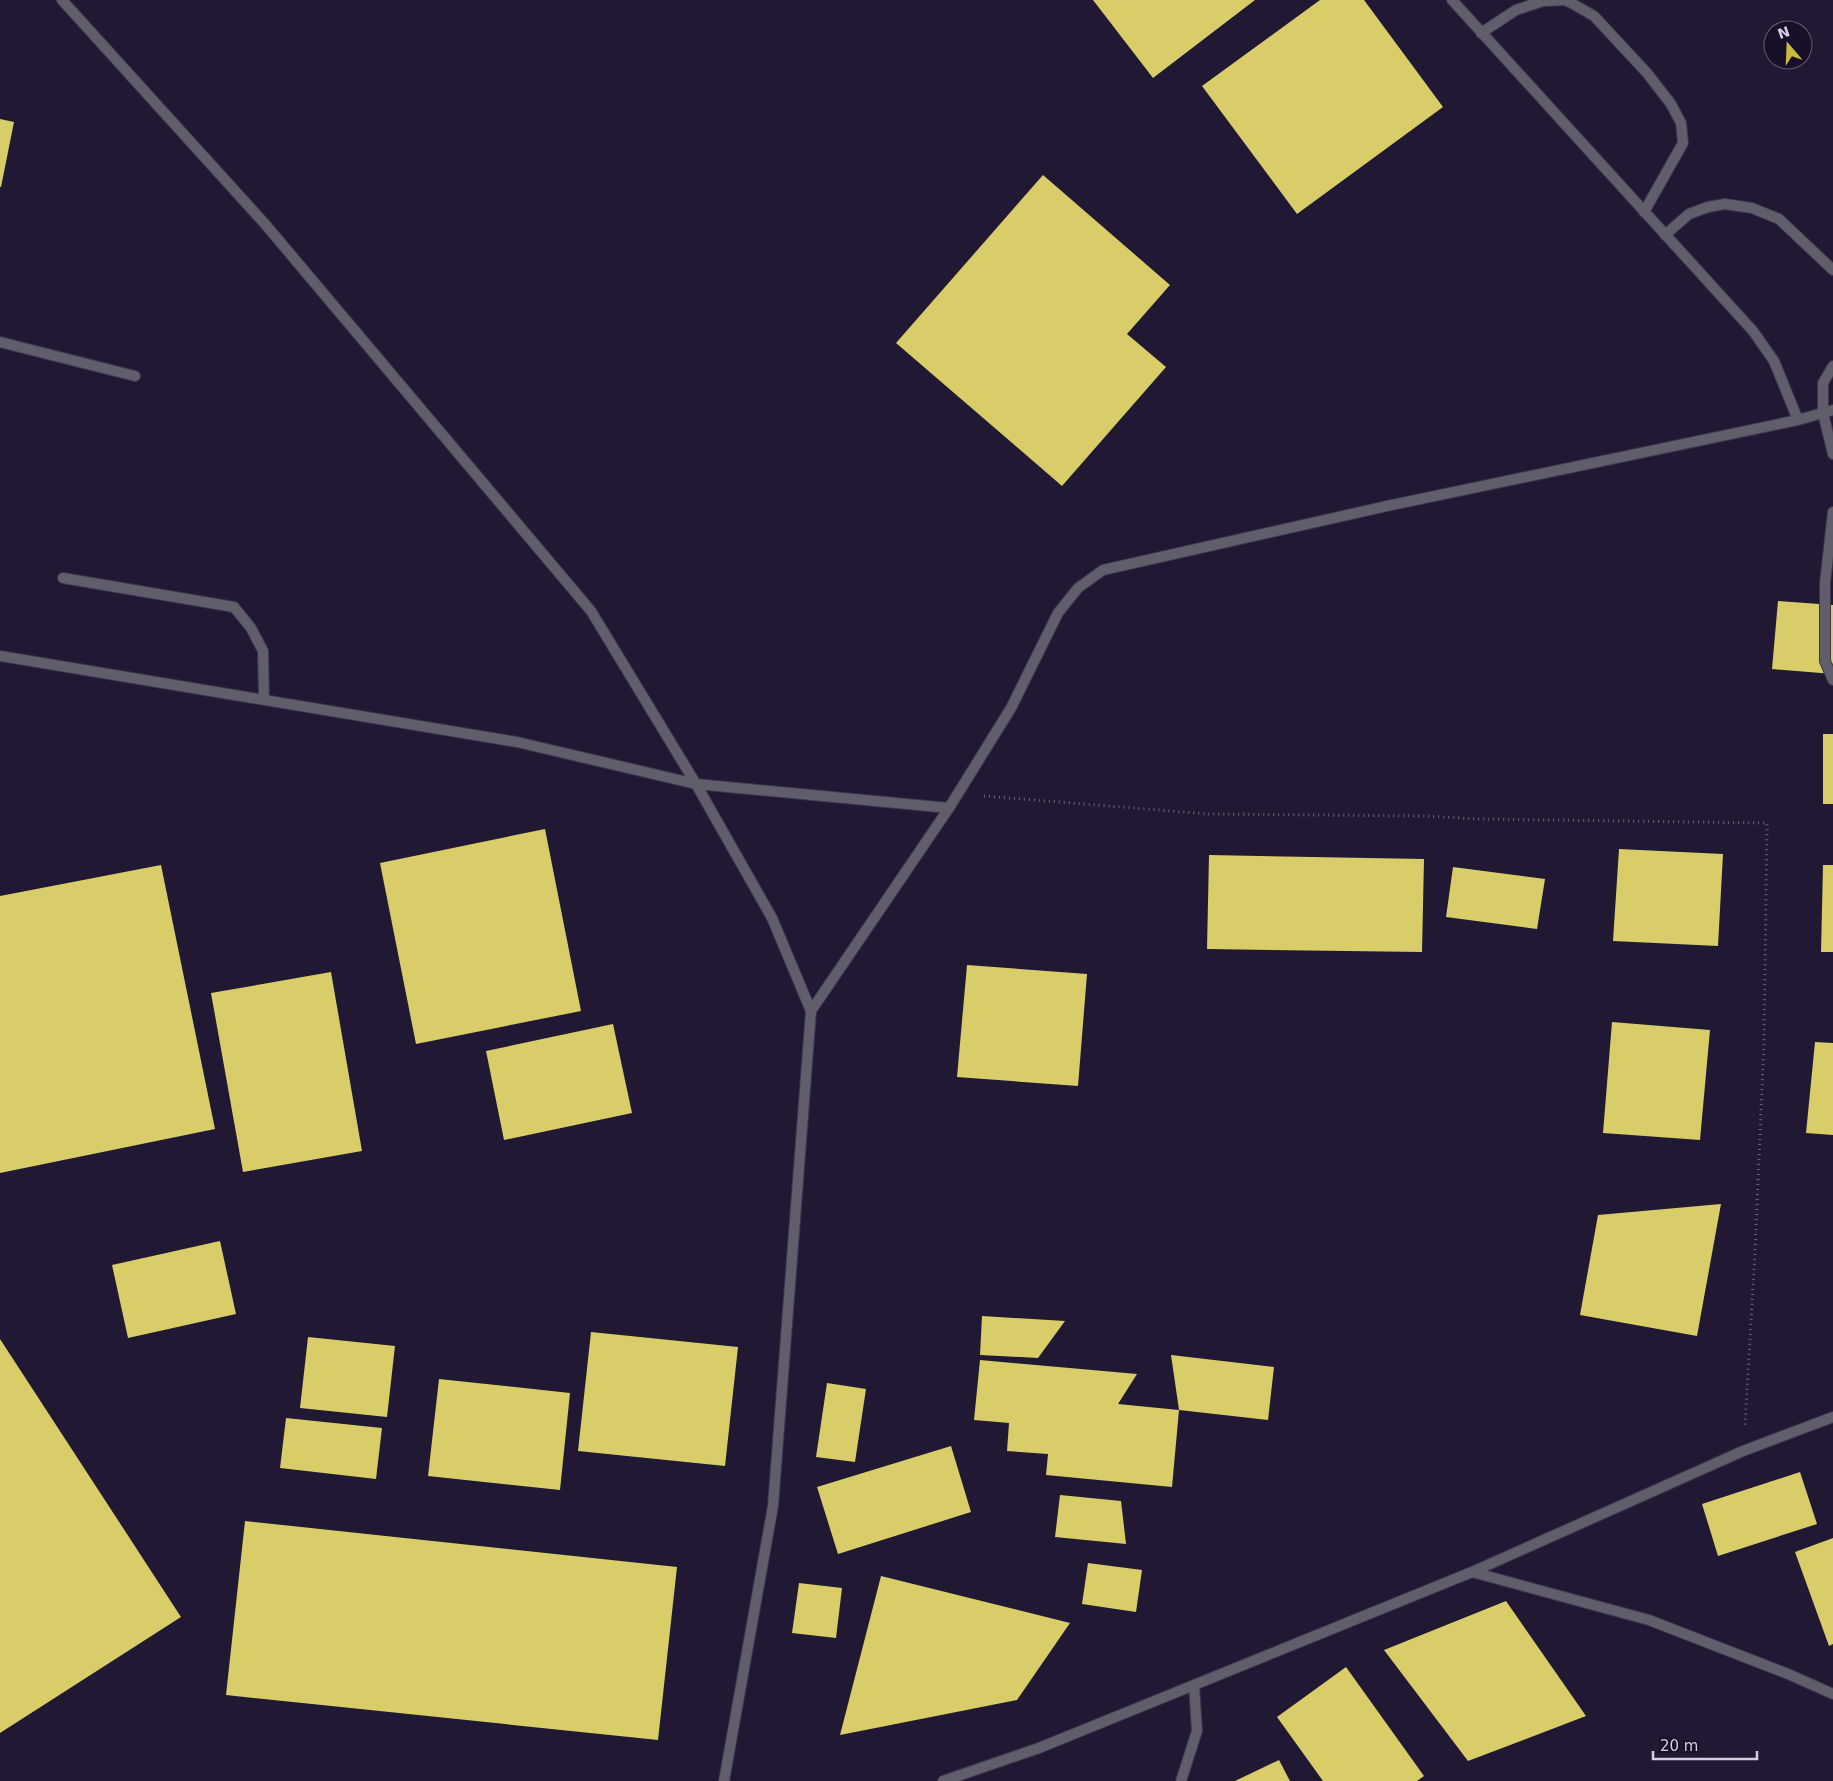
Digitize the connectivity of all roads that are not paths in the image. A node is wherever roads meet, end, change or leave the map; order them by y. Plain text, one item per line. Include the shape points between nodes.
1 (62, 0) edge
2 (1452, 0) edge
3 (1481, 33) junction
4 (1644, 212) junction
5 (1665, 234) junction
6 (1833, 270) edge
7 (0, 342) edge
8 (1833, 366) edge
9 (135, 376) dead end
10 (1828, 411) edge
11 (1798, 420) junction
12 (1833, 454) edge
13 (1833, 512) edge
14 (63, 578) dead end
15 (0, 656) edge
16 (1833, 680) edge
17 (264, 700) junction
18 (696, 784) junction
19 (949, 808) junction
20 (811, 1011) junction
21 (1833, 1417) edge
22 (1472, 1572) junction
23 (1194, 1685) junction
24 (1833, 1694) edge
25 (724, 1781) edge
26 (943, 1781) edge
27 (1181, 1781) edge

1 - 18 street via 265,224 590,610
2 - 3 street
3 - 4 street
3 - 4 street via 1516,10 1543,0 1566,0 1594,16 1647,73 1671,104 1680,124 1683,144
4 - 5 street
5 - 6 street via 1689,214 1708,207 1726,204 1752,208 1779,219
5 - 11 street via 1753,331 1774,361
7 - 9 street
8 - 10 street via 1823,383
10 - 11 street
10 - 12 street
11 - 19 street via 1387,506 1103,570 1078,588 1058,613 1011,708
13 - 16 street via 1825,583 1824,661
14 - 17 street via 234,607 252,628 263,651
15 - 17 street
17 - 18 street via 517,742
18 - 19 street
18 - 20 street via 772,918
19 - 20 street
20 - 25 street via 773,1506
21 - 22 street via 1743,1450
22 - 23 street
22 - 24 street via 1649,1620
23 - 26 street via 1039,1748
23 - 27 street via 1197,1731

